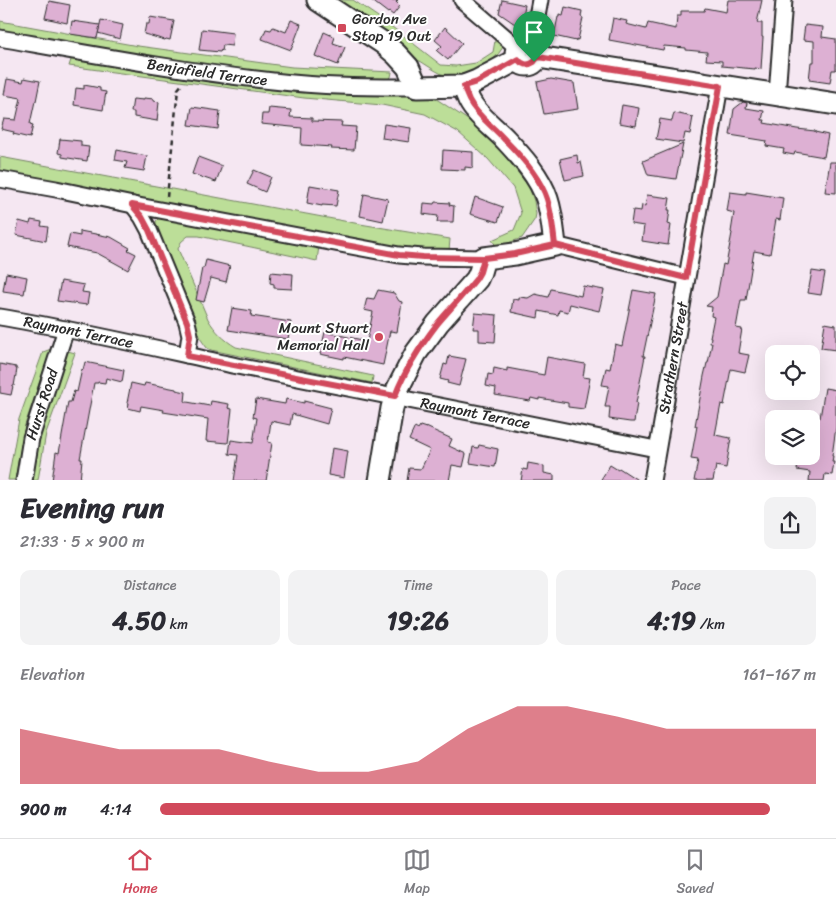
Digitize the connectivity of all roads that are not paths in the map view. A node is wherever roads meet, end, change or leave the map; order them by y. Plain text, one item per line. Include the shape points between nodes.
1 (318, 0) edge
2 (462, 0) edge
3 (540, 0) edge
4 (784, 0) edge
5 (0, 38) edge
6 (526, 52) junction
7 (464, 86) junction
8 (720, 86) junction
9 (417, 87) junction
10 (777, 95) junction
11 (836, 104) edge
12 (0, 179) edge
13 (132, 205) junction
14 (555, 245) junction
15 (484, 258) junction
16 (686, 278) junction
17 (0, 317) edge
18 (66, 330) junction
19 (187, 356) junction
20 (395, 396) junction
21 (656, 449) junction
22 (24, 480) edge
23 (380, 480) edge
24 (652, 480) edge

1 - 9 street via 396,54 408,67
2 - 6 street
3 - 6 street
4 - 10 street
5 - 9 street, Benjafield Terrace via 274,81
6 - 7 street via 477,82
6 - 8 street
7 - 9 street
7 - 14 street via 469,101 539,182 547,198
8 - 10 street
8 - 16 street, Strathern Street
10 - 11 street
12 - 13 street
13 - 15 street via 399,255
13 - 19 street via 149,230 187,322 190,335
14 - 15 street
14 - 16 street
15 - 20 street via 476,279 416,353
16 - 21 street, Strathern Street
17 - 18 street, Raymont Terrace
18 - 19 street, Raymont Terrace
18 - 22 street, Hurst Road via 31,438
19 - 20 street, Raymont Terrace
20 - 21 street, Raymont Terrace
20 - 23 street
21 - 24 street, Strathern Street

